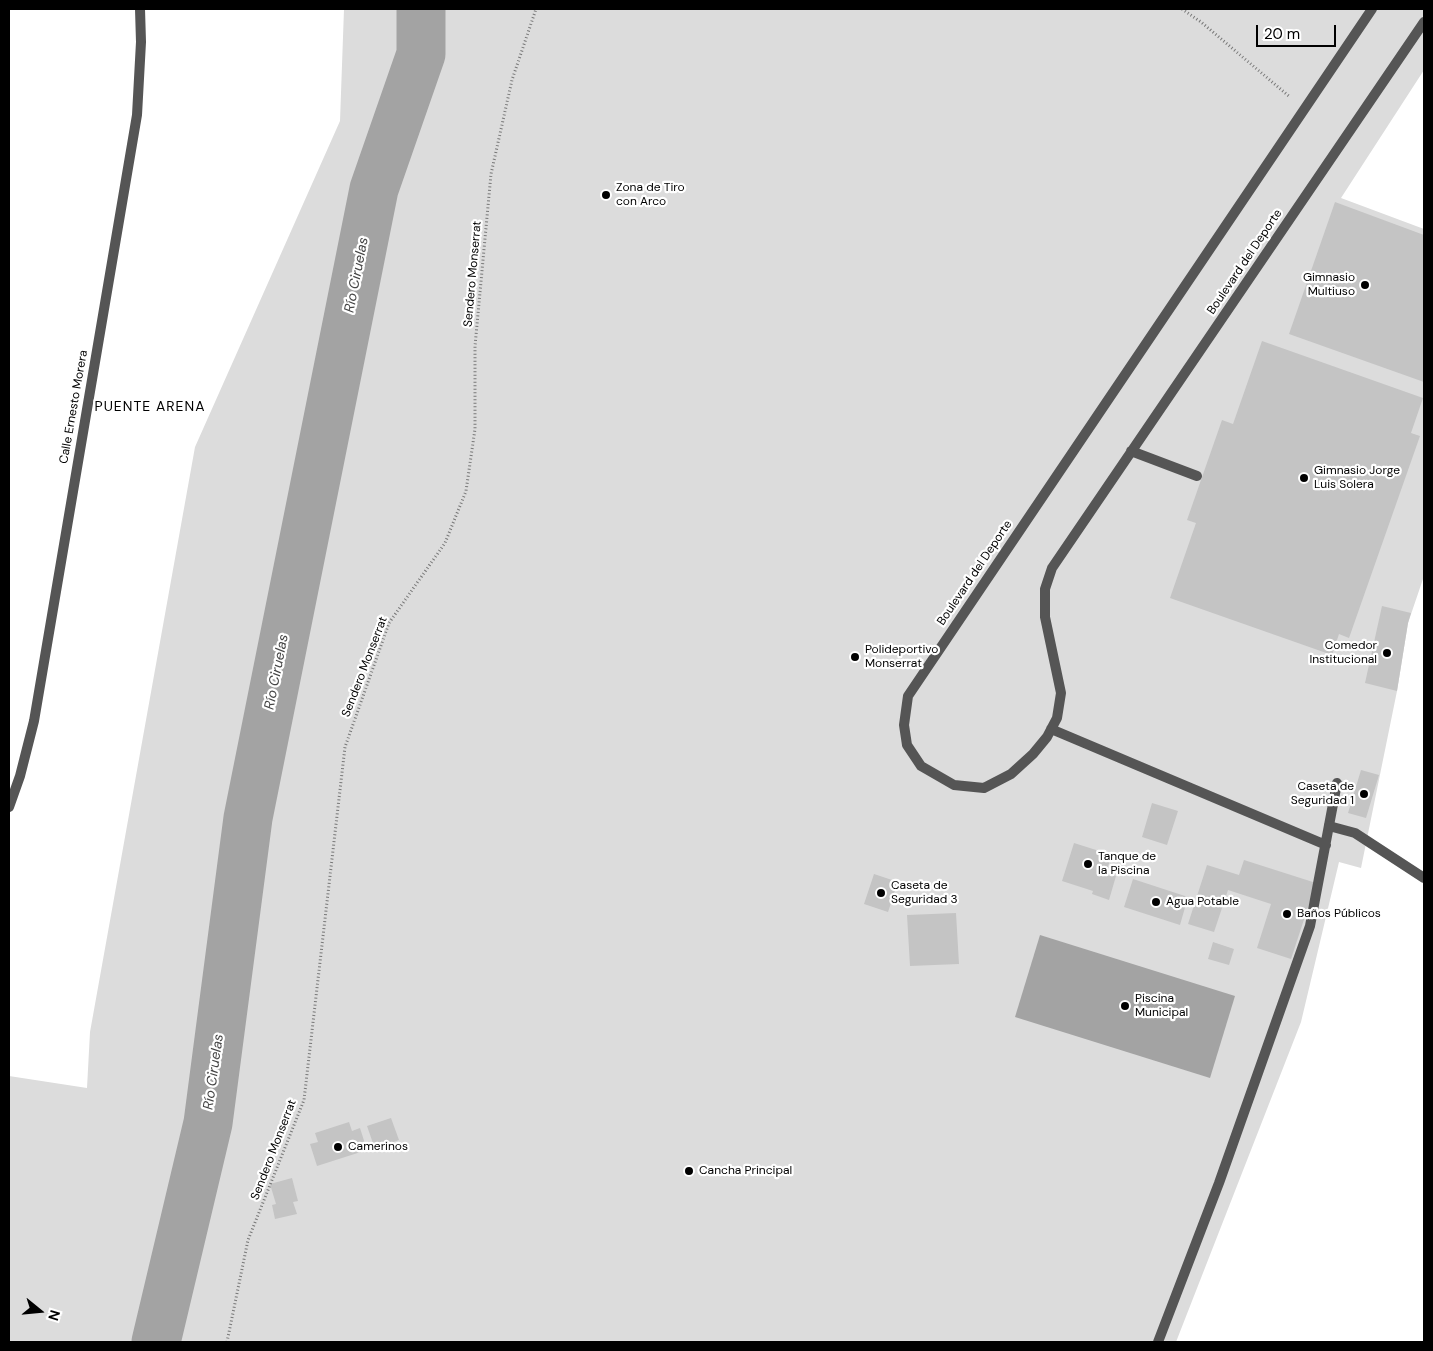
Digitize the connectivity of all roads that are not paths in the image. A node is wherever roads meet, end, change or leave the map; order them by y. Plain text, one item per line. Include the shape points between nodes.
1 (140, 9) edge
2 (1372, 9) edge
3 (1424, 22) edge
4 (1131, 451) junction
5 (1197, 476) dead end
6 (1051, 729) junction
7 (1337, 783) dead end
8 (9, 807) edge
9 (1329, 826) junction
10 (1326, 844) junction
11 (1424, 878) edge
12 (1158, 1342) edge

1 - 8 street, Calle Ernesto Morera via 137,115 34,721
2 - 6 street, Boulevard del Deporte via 908,696 904,725 907,744 921,766 954,785 984,788 1011,774 1033,754
3 - 4 street, Boulevard del Deporte
4 - 5 street
4 - 6 street, Boulevard del Deporte via 1052,568 1045,589 1045,617 1061,693 1057,718
6 - 10 street
7 - 9 street
9 - 10 street
9 - 11 street via 1355,833
10 - 12 street via 1310,926 1219,1183

